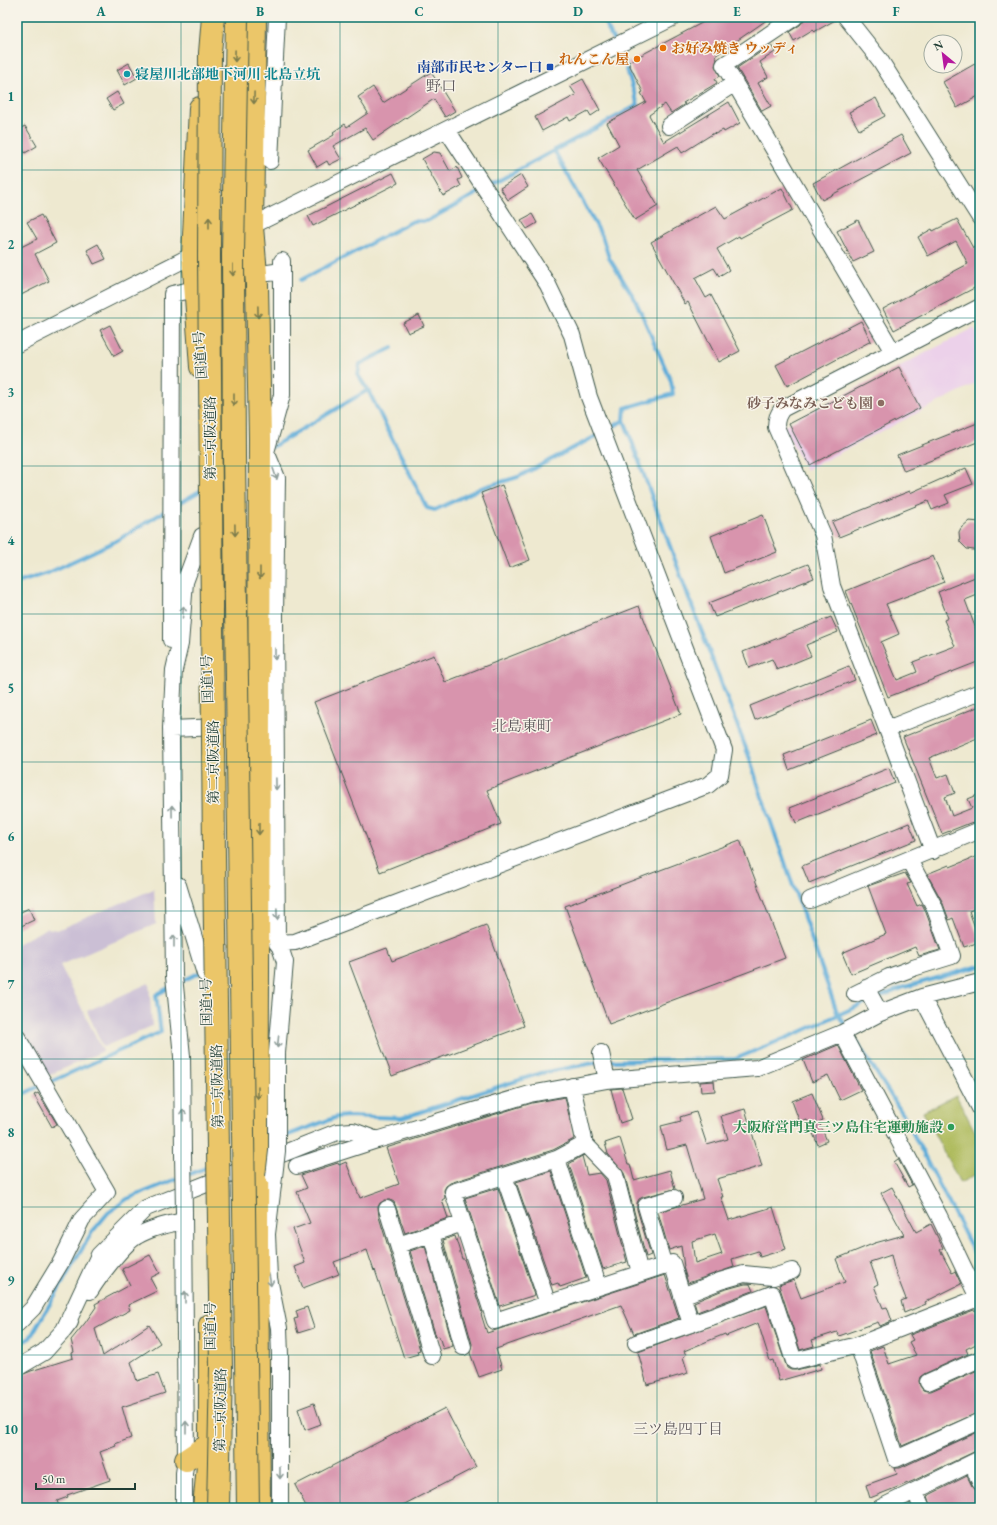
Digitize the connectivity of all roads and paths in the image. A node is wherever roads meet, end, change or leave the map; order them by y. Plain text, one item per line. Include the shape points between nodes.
1 (204, 17) edge
2 (213, 17) edge
3 (237, 17) edge
4 (255, 17) edge
5 (277, 17) edge
6 (674, 17) edge
7 (795, 17) edge
8 (846, 17) edge
9 (735, 83) junction
10 (669, 126) dead end
11 (447, 130) junction
12 (270, 161) dead end
13 (980, 218) edge
14 (252, 227) junction
15 (193, 255) junction
16 (277, 269) dead end
17 (186, 291) dead end
18 (980, 307) edge
19 (17, 344) edge
20 (893, 352) junction
21 (262, 450) junction
22 (202, 536) junction
23 (267, 617) junction
24 (174, 670) junction
25 (980, 692) edge
26 (208, 728) junction
27 (171, 729) junction
28 (888, 729) junction
29 (980, 830) edge
30 (932, 851) junction
31 (908, 860) junction
32 (173, 868) junction
33 (810, 900) dead end
34 (279, 945) junction
35 (258, 967) junction
36 (205, 974) junction
37 (980, 982) edge
38 (922, 997) junction
39 (880, 1013) junction
40 (842, 1033) junction
41 (17, 1037) edge
42 (601, 1053) dead end
43 (607, 1080) junction
44 (572, 1086) junction
45 (980, 1108) edge
46 (377, 1140) junction
47 (585, 1144) junction
48 (262, 1159) junction
49 (557, 1159) junction
50 (297, 1166) dead end
51 (210, 1172) junction
52 (504, 1176) junction
53 (674, 1198) dead end
54 (386, 1209) dead end
55 (184, 1217) junction
56 (463, 1223) junction
57 (431, 1234) junction
58 (398, 1245) junction
59 (664, 1266) junction
60 (792, 1271) dead end
61 (640, 1273) junction
62 (599, 1287) junction
63 (682, 1296) junction
64 (979, 1300) edge
65 (548, 1304) junction
66 (17, 1324) edge
67 (691, 1324) junction
68 (64, 1330) junction
69 (636, 1342) dead end
70 (858, 1345) junction
71 (463, 1347) dead end
72 (432, 1356) dead end
73 (980, 1359) edge
74 (17, 1368) edge
75 (259, 1381) junction
76 (928, 1382) dead end
77 (980, 1421) edge
78 (280, 1439) junction
79 (210, 1444) junction
80 (186, 1460) junction
81 (979, 1472) edge
82 (184, 1508) edge
83 (204, 1508) edge
84 (218, 1508) edge
85 (248, 1508) edge
86 (259, 1508) edge
87 (280, 1508) edge
88 (880, 1508) edge

1 - 15 highway, 国道1号
84 -> 2 highway, 第二京阪道路, bridge via 221,1368 213,850 209,264 210,53
3 -> 85 highway, 第二京阪道路, bridge via 233,255 234,456
4 -> 14 highway
5 - 12 street
6 - 11 street
7 - 9 street via 724,65
8 - 13 street via 880,60
9 - 10 street
9 - 20 street
11 - 14 street
11 - 34 street via 548,285 572,335 589,397 724,750 722,768 720,774 708,785 295,942
14 - 15 street
14 -> 21 highway via 257,284
15 - 19 street
15 - 22 highway, 国道1号 via 202,391
16 - 21 street via 282,396
17 - 24 street via 172,294 171,633
18 - 20 street
20 - 28 street via 782,409 776,420 776,427 823,536 832,586
21 -> 23 highway
24 -> 22 street via 180,644 185,582
22 - 26 highway, 国道1号
23 - 26 street via 253,620 251,638 255,713 244,726
23 -> 34 street
23 -> 35 highway
24 - 27 street
25 - 28 street
26 - 27 street
26 - 36 highway, 国道1号 via 212,863
32 -> 27 street
28 - 30 street
29 - 30 street
30 - 31 street
31 - 33 street
31 - 39 street via 934,906 952,956 889,977 860,991
32 - 36 street
55 -> 32 street, bridge via 182,1056 175,988
34 - 35 street via 266,964
34 -> 48 street, bridge via 285,962 277,1053 277,1151
35 -> 48 highway
36 - 51 highway, 国道1号
37 - 38 street
38 - 39 street
38 - 45 street
39 - 40 street
40 - 43 street via 757,1068
40 - 64 street via 939,1216
41 - 66 street via 107,1192 82,1219 61,1262 33,1308
42 - 43 street
43 - 44 street
44 - 46 street via 530,1094
44 - 47 street
46 - 48 street via 353,1131 337,1132
46 - 50 street
47 - 49 street
47 - 61 street via 615,1176
48 - 51 street
48 - 75 highway
48 -> 78 street via 269,1278 279,1328
49 - 52 street
49 - 62 street
51 - 68 street via 146,1208 99,1255
51 - 79 highway, 国道1号
52 - 56 street via 453,1192
52 - 65 street
53 - 59 street via 646,1206
54 - 58 street
55 - 68 street via 136,1237 118,1254 94,1284
80 -> 55 street
56 - 57 street
56 - 65 street via 495,1322
57 - 58 street
57 - 71 street
58 - 72 street
59 - 61 street
59 - 63 street via 672,1263
60 - 63 street via 773,1277 744,1274
61 - 62 street
62 - 65 street
63 - 67 street
64 - 70 street
67 - 69 street
67 - 70 street via 772,1294 794,1361
68 - 74 street via 44,1352
70 - 77 street via 896,1459
73 - 76 street
75 - 78 street
75 - 86 highway
78 -> 87 street
79 - 80 highway
79 - 83 highway, 国道1号
80 - 82 street
81 - 88 street

